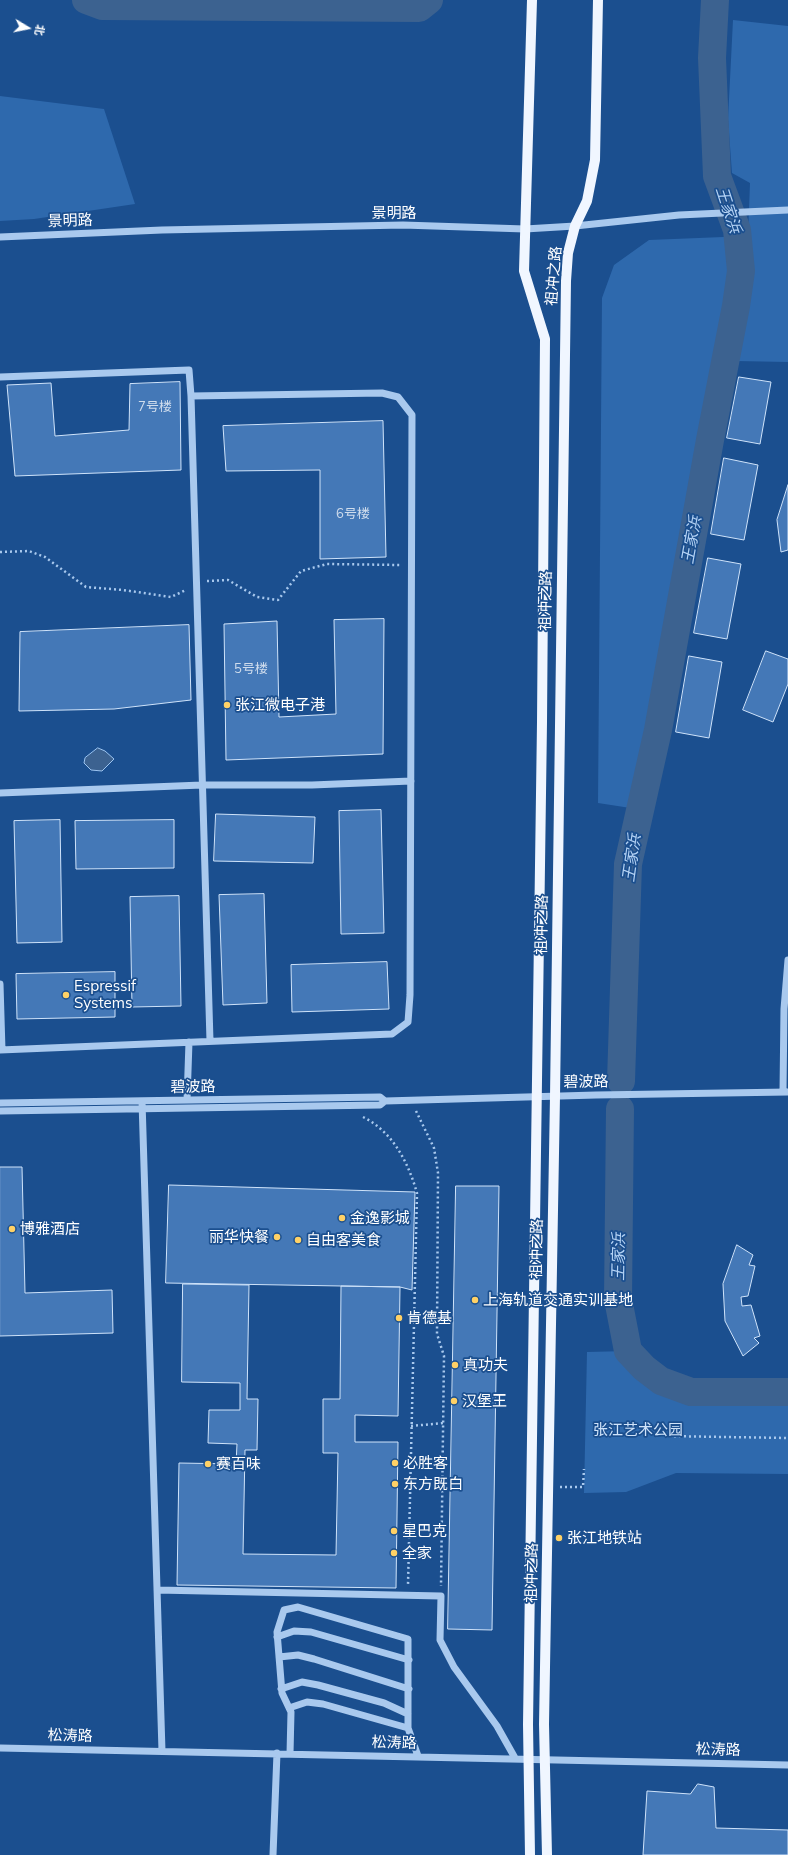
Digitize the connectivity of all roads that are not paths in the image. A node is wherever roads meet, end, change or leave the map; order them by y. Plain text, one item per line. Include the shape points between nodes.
1 (532, 0) edge
2 (598, 0) edge
3 (788, 210) edge
4 (575, 226) junction
5 (525, 229) junction
6 (0, 237) edge
7 (0, 377) edge
8 (191, 396) junction
9 (411, 781) junction
10 (202, 785) junction
11 (0, 793) edge
12 (788, 960) edge
13 (0, 984) edge
14 (210, 1041) junction
15 (189, 1042) junction
16 (1, 1050) edge
17 (786, 1092) edge
18 (555, 1096) junction
19 (536, 1097) junction
20 (187, 1100) junction
21 (385, 1101) junction
22 (0, 1103) edge
23 (142, 1104) junction
24 (0, 1111) edge
25 (157, 1590) junction
26 (277, 1637) junction
27 (279, 1657) junction
28 (409, 1660) junction
29 (281, 1689) junction
30 (409, 1689) junction
31 (288, 1708) junction
32 (408, 1714) junction
33 (408, 1728) junction
34 (0, 1748) edge
35 (162, 1751) junction
36 (277, 1753) junction
37 (290, 1754) junction
38 (418, 1756) junction
39 (515, 1758) junction
40 (528, 1759) junction
41 (544, 1759) junction
42 (788, 1765) edge
43 (273, 1855) edge
44 (530, 1855) edge
45 (547, 1855) edge

1 - 5 main road, 祖冲之路
2 - 4 main road, 祖冲之路 via 595,160 587,201
3 - 4 street, 景明路 via 704,214
4 - 5 street, 景明路
4 - 18 main road, 祖冲之路 via 568,253 566,281
5 - 6 street, 景明路 via 388,226 162,230
5 - 19 main road, 祖冲之路 via 524,271 545,339
7 - 8 street via 190,370
8 - 9 street via 382,392 398,397 412,415
8 - 10 street
9 - 10 street via 312,785
9 - 14 street via 408,1022 392,1034
10 - 11 street
10 - 14 street
12 - 17 street via 784,1008
13 - 16 street
14 - 15 street
15 - 16 street
15 - 20 street
17 - 18 street, 碧波路
18 - 19 street, 碧波路
18 - 41 main road, 祖冲之路
19 - 21 street, 碧波路
19 - 40 main road, 祖冲之路
20 - 21 street, 碧波路 via 380,1097
20 - 23 street, 碧波路
21 - 23 street, 碧波路 via 380,1105
22 - 23 street, 碧波路
23 - 24 street, 碧波路
23 - 25 street
25 - 35 street
25 - 39 street via 441,1596 440,1640 454,1667 497,1726
26 - 27 street
26 - 28 street via 294,1631 311,1632
26 - 28 street via 284,1610 298,1607 408,1639
27 - 29 street
27 - 30 street via 298,1655
28 - 30 street
29 - 31 street
29 - 32 street via 302,1682 318,1684 384,1703
30 - 32 street
31 - 33 street via 307,1702 323,1704
31 - 37 street via 291,1712
32 - 33 street
33 - 38 street
34 - 35 street, 松涛路
35 - 36 street, 松涛路
36 - 37 street, 松涛路
36 - 43 street
37 - 38 street, 松涛路
38 - 39 street, 松涛路
39 - 40 street, 松涛路
40 - 41 street, 松涛路
40 - 44 main road, 祖冲之路
41 - 42 street, 松涛路
41 - 45 main road, 祖冲之路

